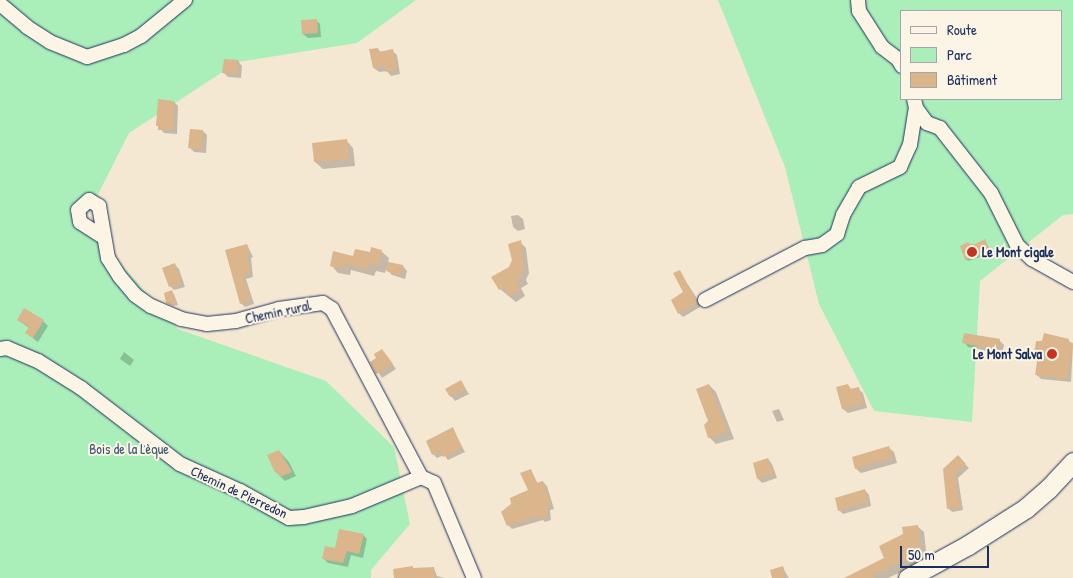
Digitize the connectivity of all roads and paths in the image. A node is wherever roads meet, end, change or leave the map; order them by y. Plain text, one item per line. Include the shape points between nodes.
1 (185, 0) edge
2 (858, 0) edge
3 (0, 4) edge
4 (900, 62) edge
5 (915, 104) edge
6 (103, 237) dead end
7 (1073, 282) edge
8 (705, 300) dead end
9 (0, 349) edge
10 (1073, 462) edge
11 (420, 477) junction
12 (474, 578) edge
13 (908, 578) edge

1 - 3 street via 141,36 87,57 50,42
2 - 4 street via 859,12 882,47
5 - 7 street via 927,123 940,128 991,193 1017,246 1032,259
5 - 8 street via 910,144 900,166 859,187 843,214 837,234 822,245 805,248
6 - 11 street, Chemin rural via 108,258 135,295 181,319 207,324 323,303 332,309
9 - 11 street, Chemin de Pierredon via 6,348 38,361 81,388 180,464 290,518 352,506
10 - 13 street via 1026,508 968,546
11 - 12 street via 434,483

